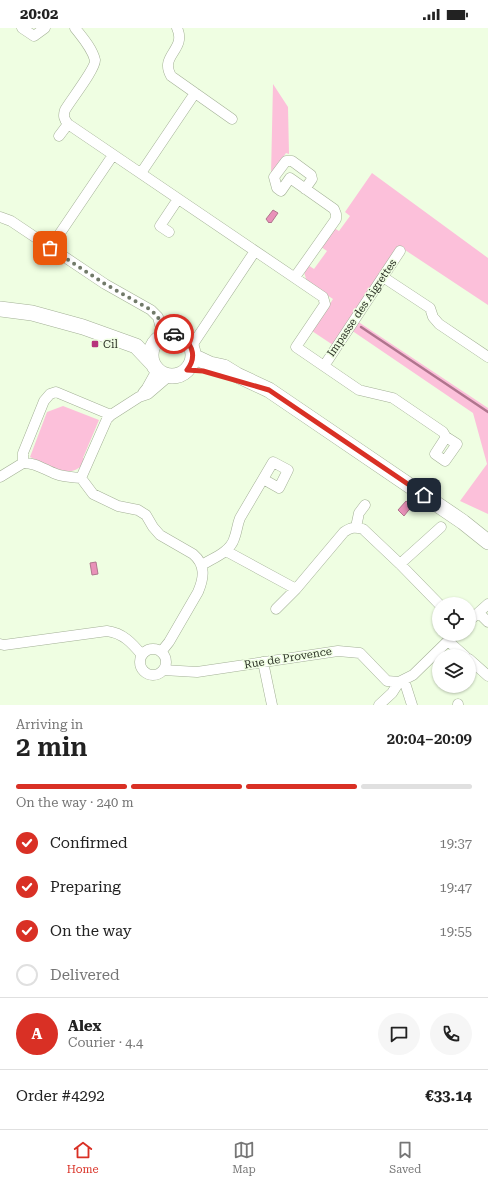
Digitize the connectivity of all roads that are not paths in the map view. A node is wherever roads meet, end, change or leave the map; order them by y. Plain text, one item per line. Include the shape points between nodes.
1 (22, 28) edge
2 (45, 28) edge
3 (75, 28) edge
4 (177, 28) edge
5 (195, 93) junction
6 (232, 119) dead end
7 (68, 124) junction
8 (59, 136) dead end
9 (113, 155) junction
10 (141, 173) junction
11 (305, 189) dead end
12 (178, 199) junction
13 (0, 217) edge
14 (169, 232) dead end
15 (50, 248) junction
16 (255, 251) junction
17 (400, 251) dead end
18 (295, 277) junction
19 (383, 277) junction
20 (0, 309) edge
21 (159, 339) junction
22 (136, 346) junction
23 (192, 351) junction
24 (488, 357) edge
25 (324, 366) junction
26 (160, 370) junction
27 (187, 370) junction
28 (269, 390) junction
29 (111, 415) junction
30 (446, 437) dead end
31 (23, 463) junction
32 (0, 477) edge
33 (81, 478) junction
34 (263, 479) dead end
35 (365, 505) dead end
36 (463, 522) junction
37 (441, 526) dead end
38 (356, 527) junction
39 (488, 534) edge
40 (488, 542) edge
41 (226, 551) junction
42 (202, 564) junction
43 (400, 564) junction
44 (296, 589) junction
45 (432, 597) edge
46 (488, 604) edge
47 (276, 609) dead end
48 (478, 613) joint
49 (488, 622) edge
50 (448, 641) edge
51 (0, 644) edge
52 (161, 652) junction
53 (142, 654) junction
54 (263, 662) junction
55 (476, 665) edge
56 (163, 670) junction
57 (488, 676) edge
58 (387, 681) junction
59 (402, 681) junction
60 (387, 697) junction
61 (272, 705) edge
62 (379, 705) edge
63 (412, 705) edge

1 - 2 street via 34,36
3 - 7 street via 92,51 95,64 64,110 64,119
4 - 5 street via 180,38 168,61 167,70 171,76
5 - 6 street
5 - 10 street
7 - 8 street
7 - 9 street
9 - 10 street
9 - 15 street
10 - 12 street
11 - 18 street via 334,209 336,219
12 - 14 street via 160,226
12 - 16 street
13 - 15 street via 11,221
15 - 21 street via 151,310 158,317
16 - 18 street
16 - 23 street
17 - 19 street, Impasse des Aigrettes
18 - 25 street via 325,299 325,304 296,346
19 - 24 street via 430,308 439,324
19 - 25 street, Impasse des Aigrettes
20 - 22 main road via 32,313 83,327
21 - 22 main road
21 - 23 main road via 169,334 179,336 184,338
21 - 26 main road via 151,353
22 - 26 main road
23 - 27 main road via 192,361
23 - 28 main road via 210,364 224,367
25 - 30 street via 360,390 393,398 443,432
26 - 27 main road via 175,376
26 - 29 street via 148,394
27 - 28 main road via 203,371
28 - 36 main road
29 - 31 street via 56,392 50,394 44,401 23,453
29 - 33 street
31 - 32 street
31 - 33 street via 33,464 68,477
33 - 42 street via 93,494 146,515 160,535 194,554
34 - 41 street via 237,524 234,539
35 - 38 street via 359,513
36 - 39 main road
36 - 40 main road
37 - 43 street
38 - 43 street via 363,529
38 - 44 street via 344,532
41 - 42 street
41 - 44 street
42 - 52 street via 198,592
43 - 45 street
44 - 47 street
46 - 48 street
48 - 49 street
50 - 59 street via 413,675
51 - 53 street via 107,631 123,636
52 - 53 street via 150,649
52 - 56 street via 166,660
53 - 56 street via 140,667 146,674 157,675
54 - 56 street, Rue de Provence via 197,672
54 - 58 street, Rue de Provence via 338,651 360,653
54 - 61 street
55 - 57 street
58 - 59 street
58 - 60 street
59 - 60 street
59 - 63 street
60 - 62 street

